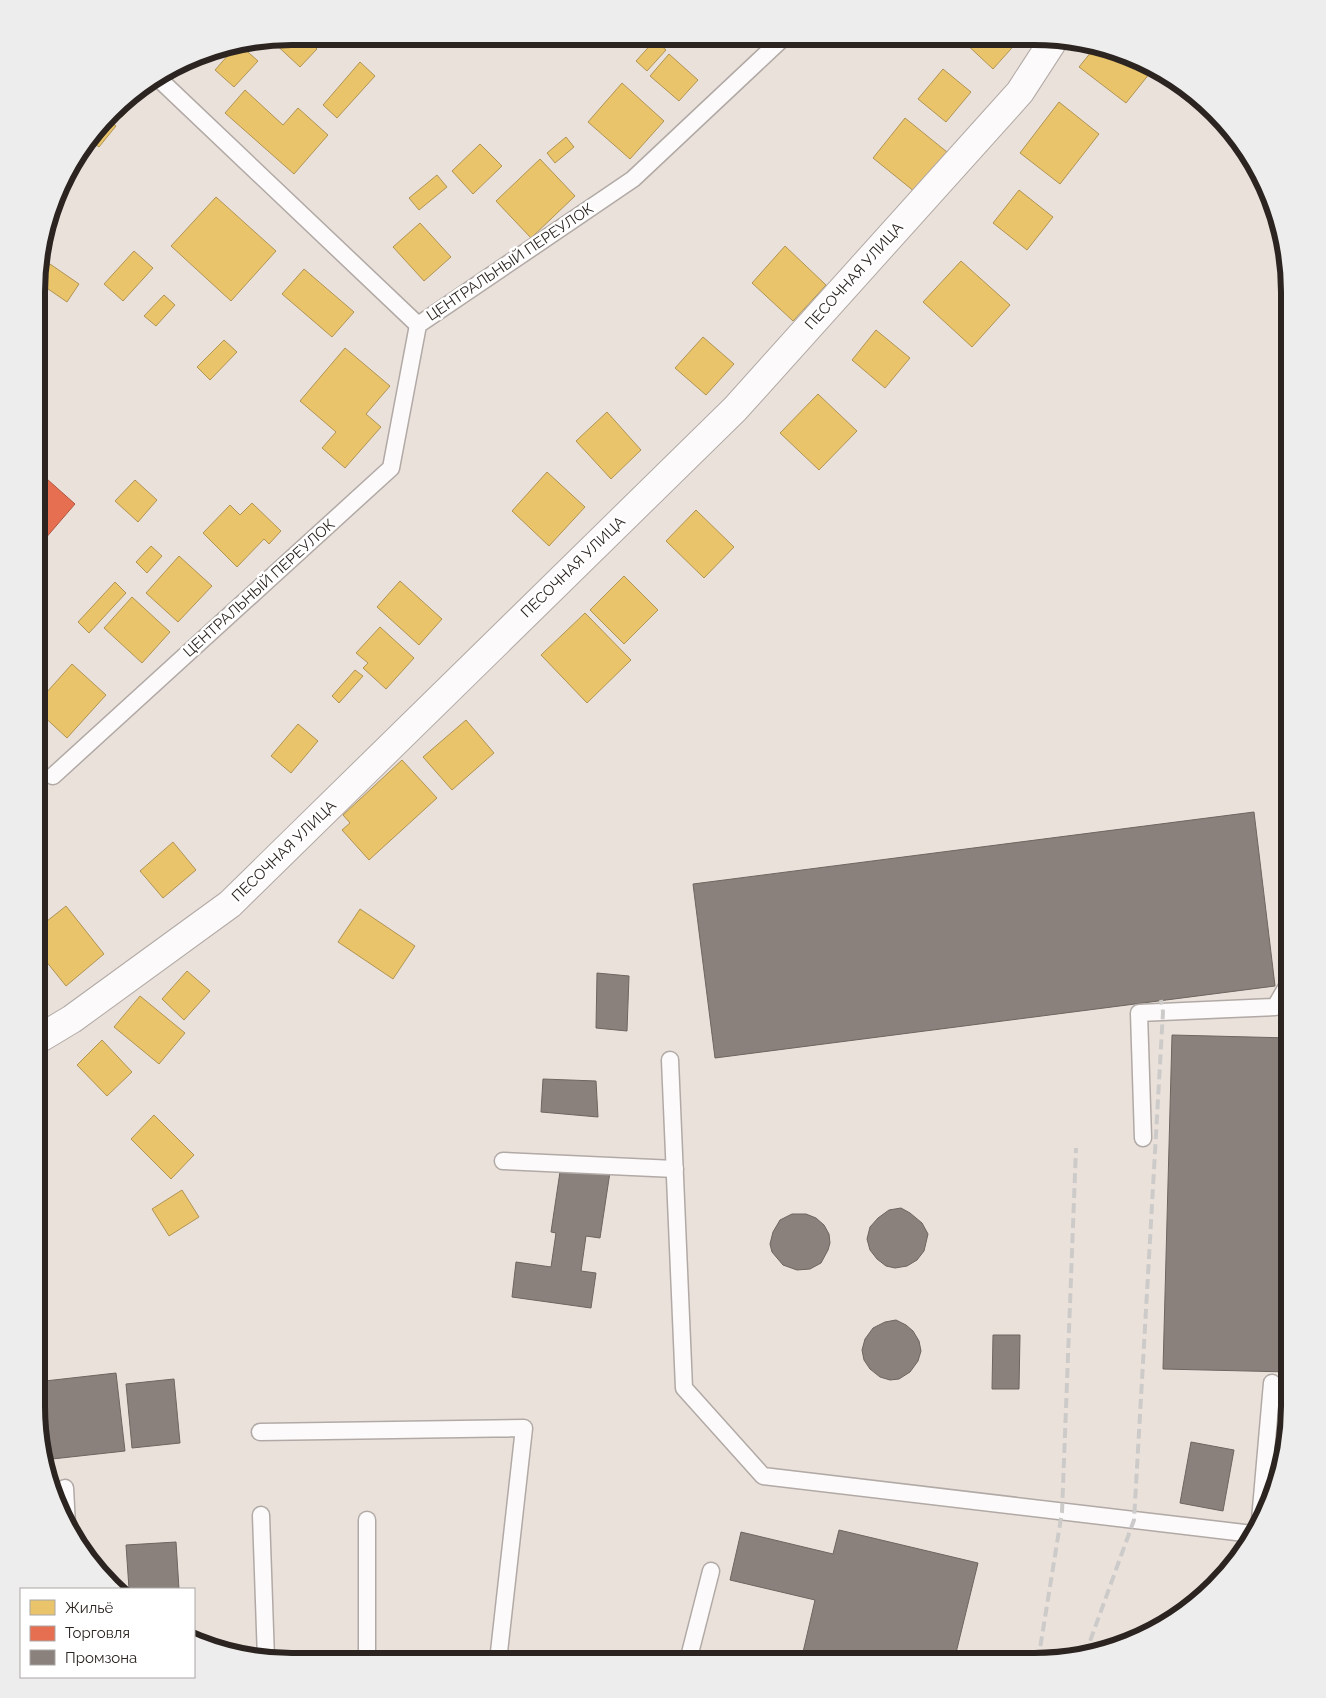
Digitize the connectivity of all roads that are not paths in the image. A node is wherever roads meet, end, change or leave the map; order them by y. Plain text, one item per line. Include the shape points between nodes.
1 (776, 45) edge
2 (1050, 46) edge
3 (162, 82) edge
4 (418, 325) junction
5 (53, 776) dead end
6 (1281, 997) edge
7 (45, 1035) edge
8 (670, 1060) dead end
9 (1143, 1138) dead end
10 (503, 1161) dead end
11 (675, 1169) junction
12 (1272, 1383) dead end
13 (260, 1432) dead end
14 (64, 1488) dead end
15 (1262, 1501) edge
16 (65, 1503) edge
17 (261, 1515) dead end
18 (367, 1520) dead end
19 (1245, 1533) edge
20 (711, 1571) dead end
21 (266, 1651) edge
22 (367, 1653) edge
23 (499, 1653) edge
24 (690, 1653) edge

1 - 4 lane, ЦЕНТРАЛЬНЫЙ ПЕРЕУЛОК via 633,179
2 - 7 street, ПЕСОЧНАЯ УЛИЦА via 1020,92 735,409 230,904
3 - 4 lane
4 - 5 lane, ЦЕНТРАЛЬНЫЙ ПЕРЕУЛОК via 391,468
6 - 9 lane via 1275,1007 1139,1013
8 - 11 lane
10 - 11 lane
11 - 19 lane via 684,1388 763,1476
12 - 15 lane
13 - 23 lane via 524,1428
14 - 16 lane
17 - 21 lane
18 - 22 lane
20 - 24 lane

